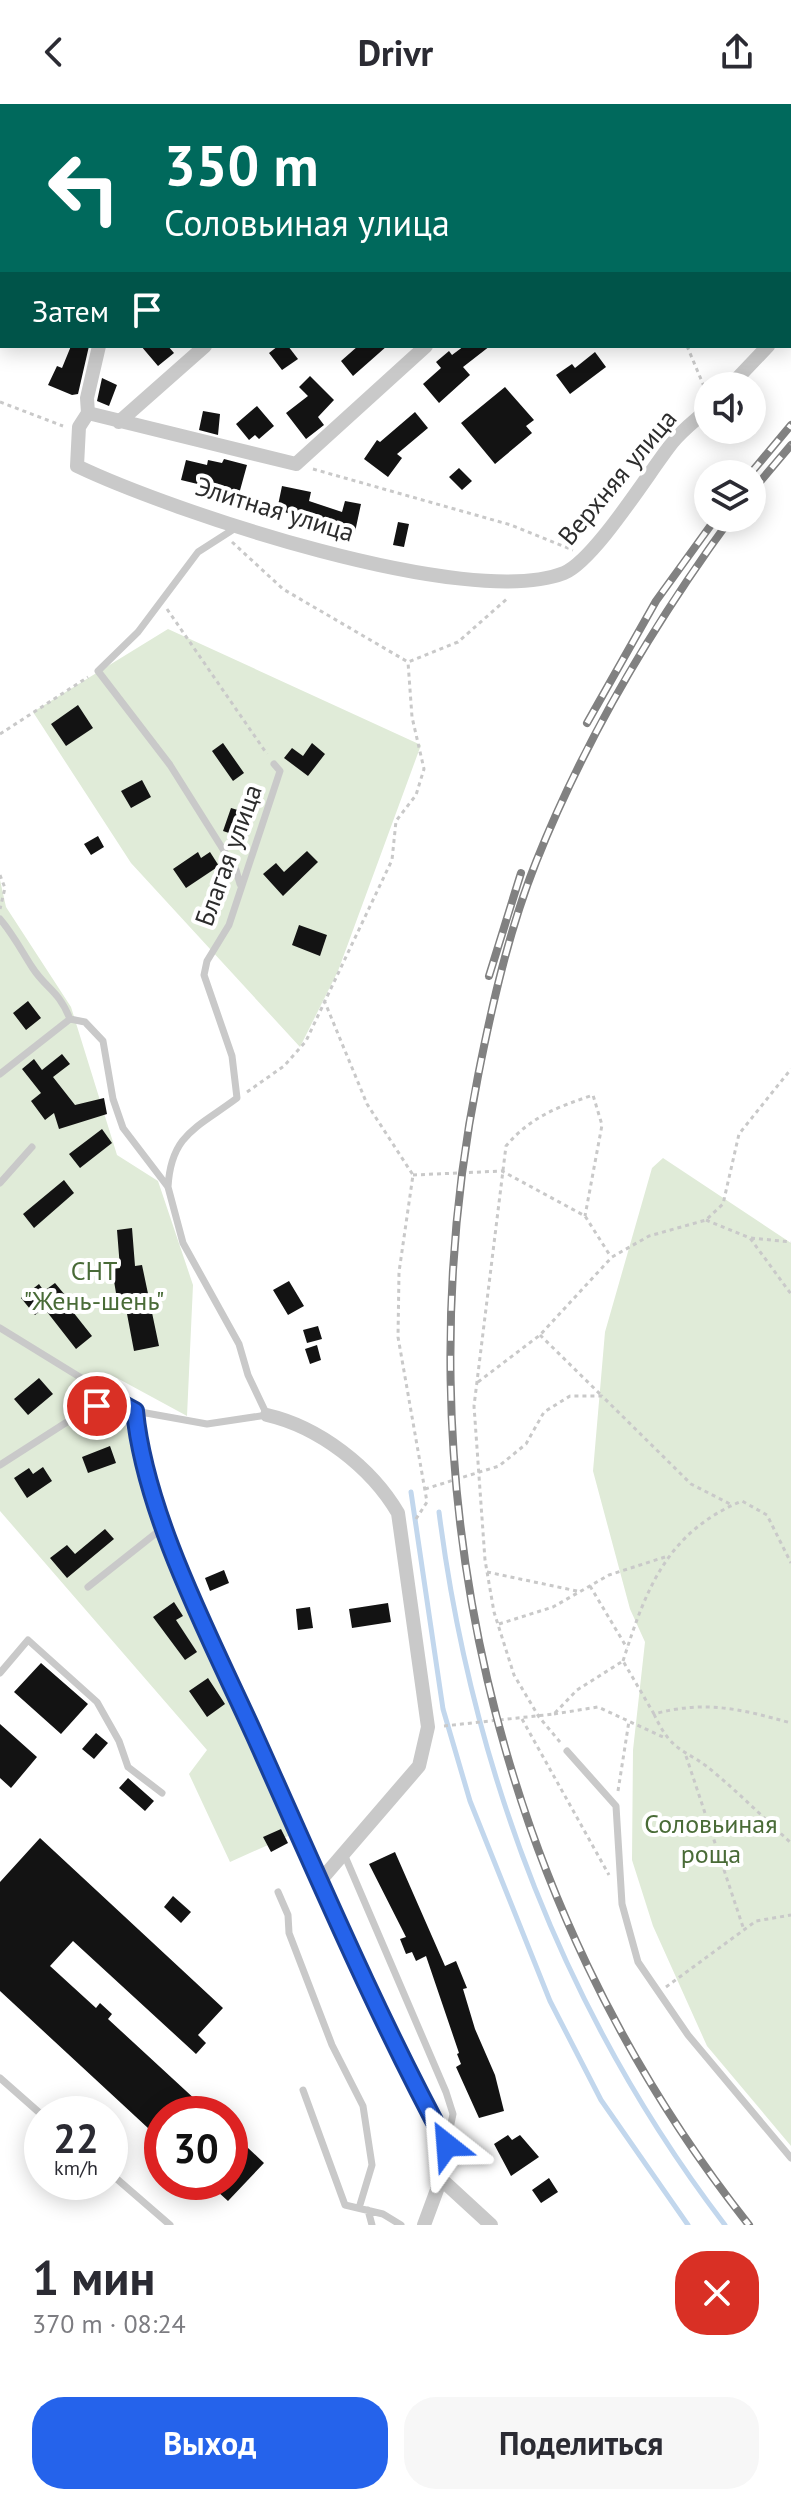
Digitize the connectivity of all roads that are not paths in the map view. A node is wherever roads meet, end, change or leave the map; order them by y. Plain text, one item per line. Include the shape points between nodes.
1 (99, 348) edge
2 (203, 348) edge
3 (424, 348) edge
4 (766, 348) edge
5 (743, 372) edge
6 (88, 413) junction
7 (119, 422) junction
8 (694, 422) edge
9 (238, 526) junction
10 (466, 581) joint
11 (274, 764) road end
12 (240, 884) junction
13 (0, 919) edge
14 (70, 1019) junction
15 (0, 1074) edge
16 (32, 1147) dead end
17 (0, 1183) edge
18 (168, 1187) junction
19 (0, 1328) edge
20 (113, 1399) junction
21 (135, 1411) junction
22 (267, 1415) junction
23 (0, 1465) edge
24 (165, 1526) junction
25 (88, 1587) dead end
26 (0, 1673) edge
27 (567, 1751) road end
28 (162, 1793) dead end
29 (344, 1853) junction
30 (320, 1881) junction
31 (278, 1892) dead end
32 (0, 2078) edge
33 (303, 2090) dead end
34 (24, 2099) edge
35 (447, 2145) junction
36 (791, 2158) edge
37 (441, 2179) junction
38 (128, 2189) edge
39 (364, 2209) junction
40 (170, 2225) edge
41 (372, 2225) edge
42 (401, 2225) edge
43 (424, 2225) edge
44 (491, 2225) edge

1 - 6 street
2 - 7 street
3 - 7 street via 296,464
4 - 5 street
6 - 7 street
6 - 9 street, Элитная улица via 79,427 77,466
8 - 10 street, Верхняя улица via 675,439 587,556 565,573 527,581
9 - 10 street, Элитная улица via 403,571
9 - 12 lane via 198,552 138,632 98,671 170,765
11 - 12 lane, Благая улица via 280,771
12 - 18 lane, Благая улица via 229,925 204,975 232,1056 237,1098 189,1134 170,1157
13 - 14 lane via 20,942 33,969 61,996
14 - 15 lane
14 - 18 lane via 85,1022 103,1041 123,1128
16 - 17 lane
18 - 22 lane via 183,1243 239,1344
19 - 20 lane
20 - 21 lane
20 - 23 lane via 81,1413
21 - 22 lane via 207,1424
21 - 24 lane
22 - 29 street via 311,1430 382,1486 398,1513 403,1537 428,1727 419,1766
24 - 25 lane
24 - 30 lane
26 - 28 lane via 28,1640 97,1702 128,1767
27 - 36 lane via 616,1806 622,1895 638,1962 688,2035
29 - 30 street
29 - 35 lane via 446,2092 453,2114
30 - 35 street via 389,2037
31 - 39 lane via 332,2045 363,2106 372,2165
32 - 34 lane
33 - 39 lane via 345,2205
35 - 37 street
37 - 43 street
37 - 44 street
38 - 40 lane
39 - 41 lane
39 - 42 lane

